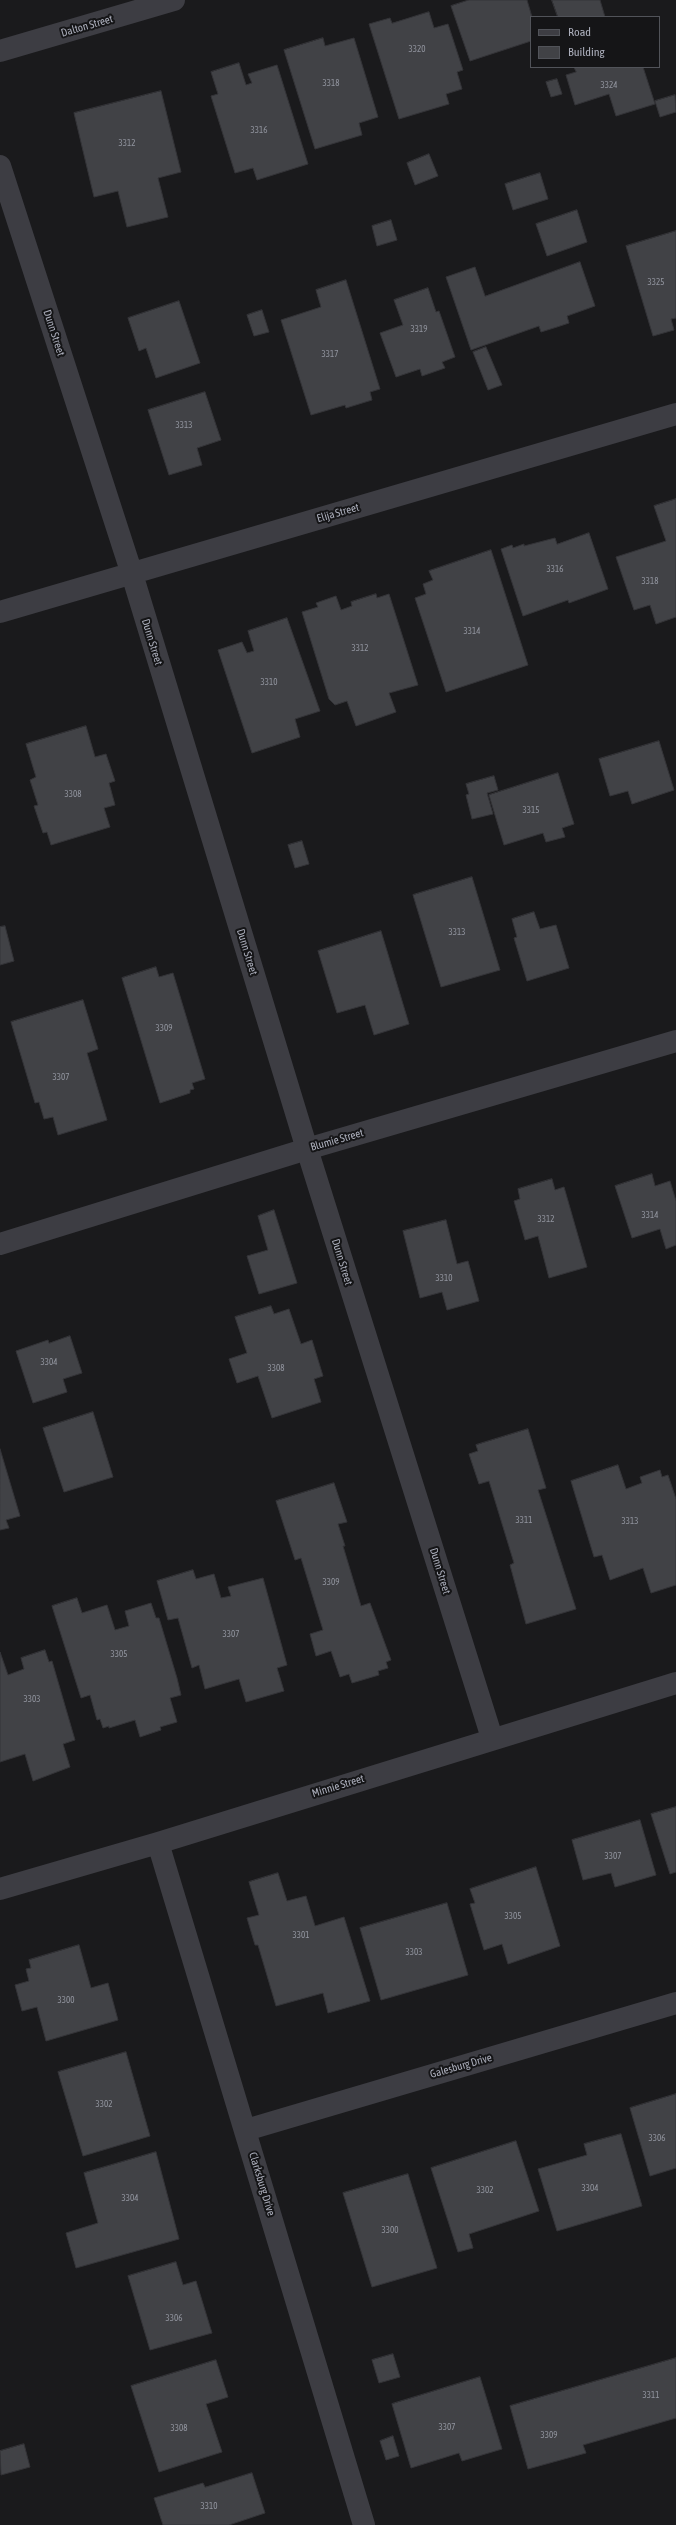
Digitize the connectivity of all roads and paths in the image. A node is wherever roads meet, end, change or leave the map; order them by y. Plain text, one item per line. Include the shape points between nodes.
1 (174, 0) edge
2 (0, 51) edge
3 (0, 166) edge
4 (676, 414) edge
5 (132, 574) junction
6 (0, 612) edge
7 (676, 1041) edge
8 (307, 1149) junction
9 (0, 1244) edge
10 (676, 1683) edge
11 (492, 1738) junction
12 (158, 1843) junction
13 (0, 1889) edge
14 (676, 2003) edge
15 (246, 2130) junction
16 (364, 2525) edge

1 - 2 street, Dalton Street
3 - 5 street, Dunn Street
4 - 5 street, Elija Street
5 - 6 street, Elija Street
5 - 8 street, Dunn Street
7 - 8 street, Blumie Street
8 - 9 street, Blumie Street
8 - 11 street, Dunn Street
10 - 11 street, Minnie Street
11 - 12 street, Minnie Street
12 - 13 street, Minnie Street
12 - 15 street, Clarksburg Drive
14 - 15 street, Galesburg Drive
15 - 16 street, Clarksburg Drive

